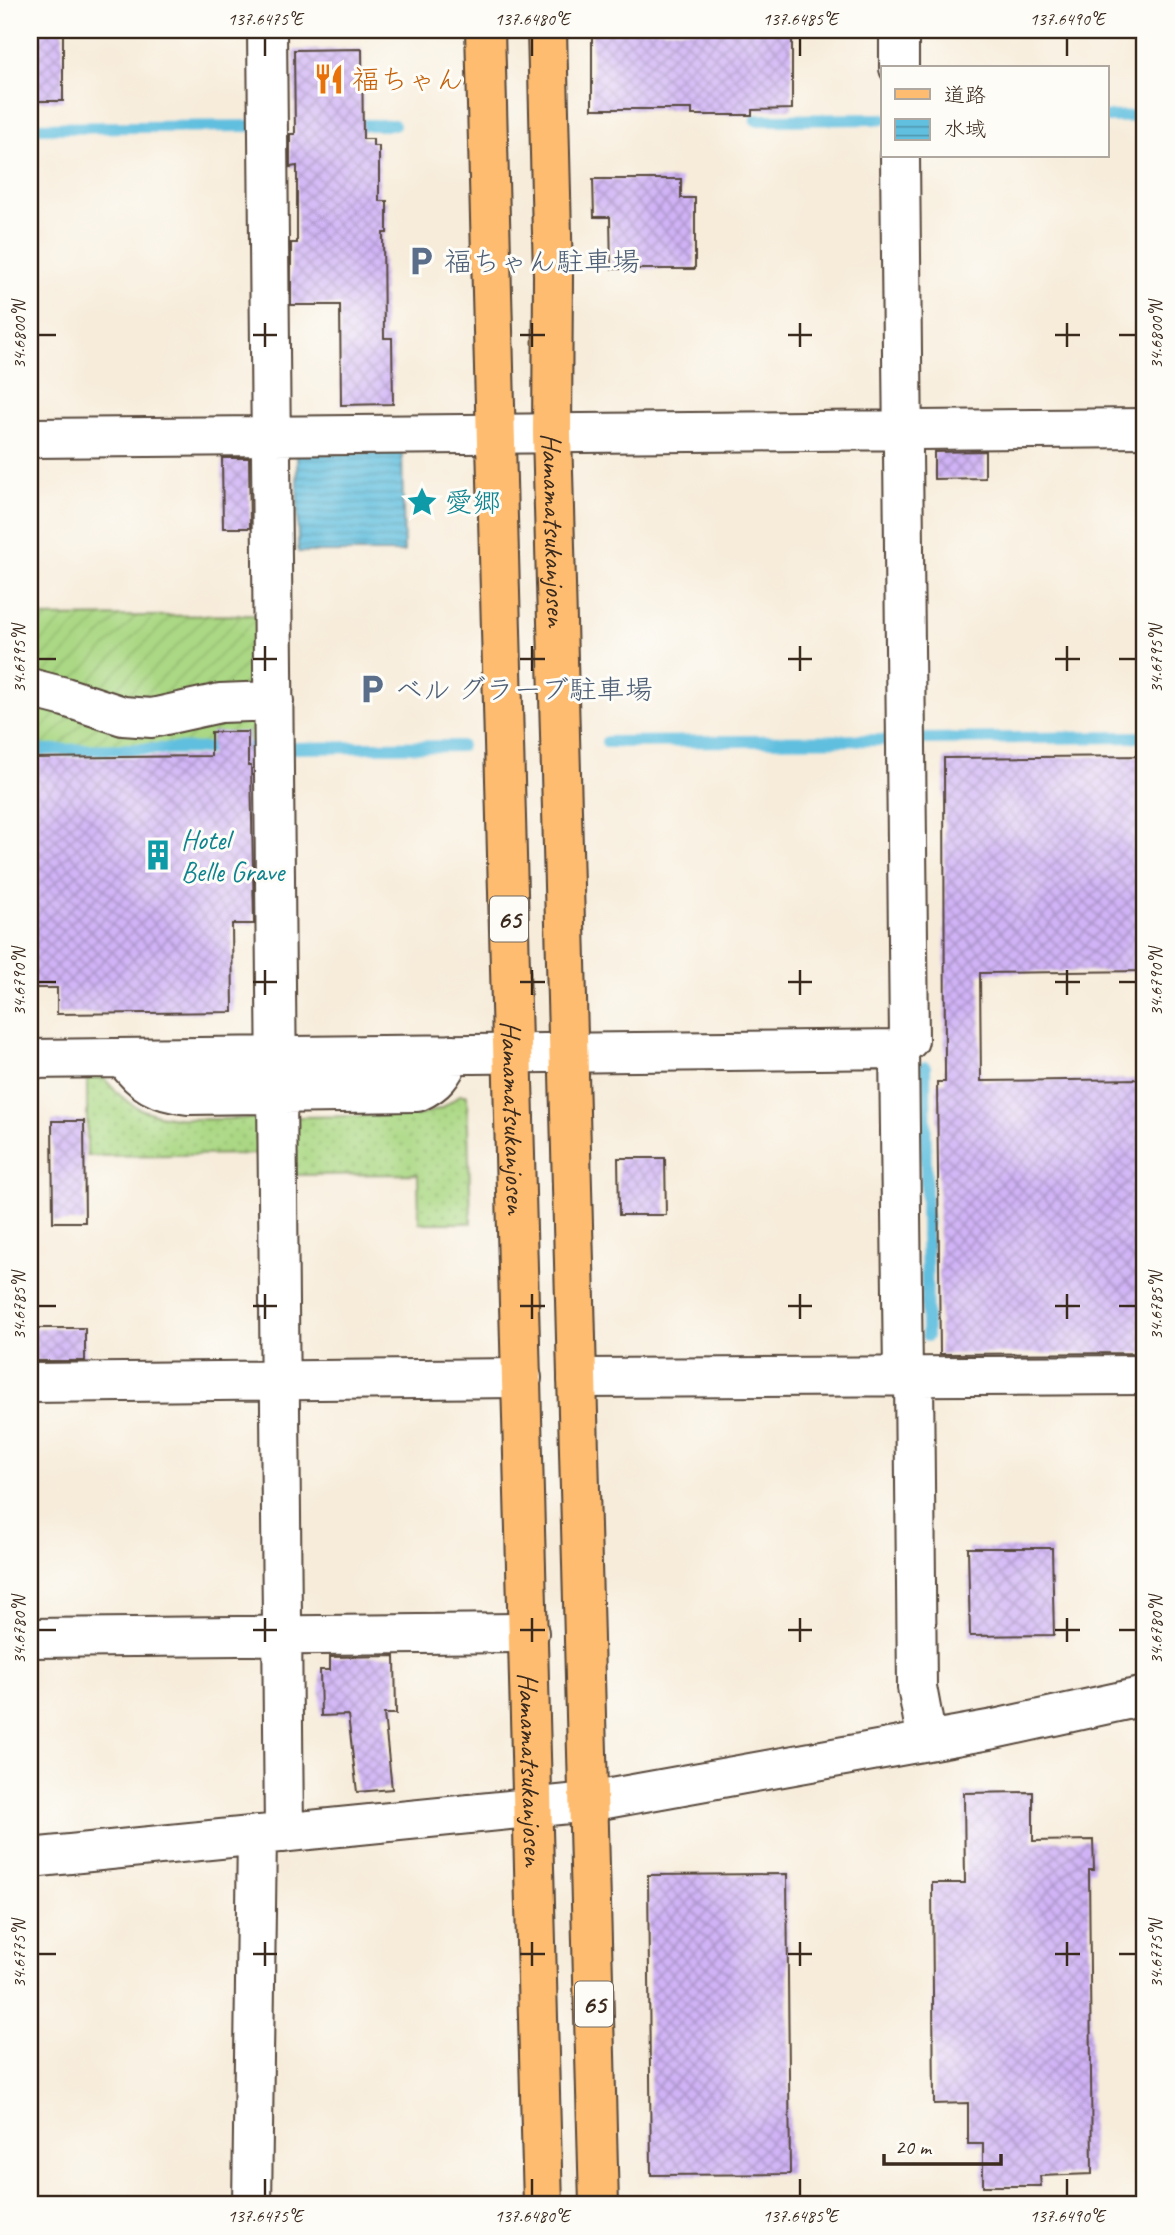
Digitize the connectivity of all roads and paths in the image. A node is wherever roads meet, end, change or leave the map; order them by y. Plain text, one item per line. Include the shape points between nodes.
1 (267, 30) edge
2 (485, 30) edge
3 (547, 30) edge
4 (899, 30) edge
5 (899, 66) edge
6 (900, 158) edge
7 (1145, 428) edge
8 (903, 431) junction
9 (496, 433) junction
10 (552, 433) junction
11 (271, 436) junction
12 (30, 438) edge
13 (30, 688) edge
14 (274, 701) junction
15 (900, 1049) junction
16 (568, 1053) junction
17 (452, 1054) junction
18 (513, 1054) junction
19 (277, 1056) junction
20 (124, 1058) junction
21 (30, 1059) edge
22 (277, 1094) junction
23 (1145, 1375) edge
24 (909, 1376) junction
25 (522, 1378) junction
26 (577, 1378) junction
27 (280, 1380) junction
28 (30, 1382) edge
29 (529, 1633) junction
30 (283, 1636) junction
31 (30, 1638) edge
32 (1145, 1696) edge
33 (927, 1741) junction
34 (589, 1802) junction
35 (534, 1808) junction
36 (271, 1834) junction
37 (30, 1858) edge
38 (252, 2205) edge
39 (543, 2205) edge
40 (599, 2205) edge

1 - 11 street
2 - 9 main road, Hamamatsukanjosen / 65
3 - 10 main road, Hamamatsukanjosen / 65
4 - 5 street
6 - 8 street
7 - 8 street
8 - 10 street
8 - 15 street via 909,1040
9 - 10 street
9 - 11 street
9 - 18 main road, Hamamatsukanjosen / 65
10 - 16 main road, Hamamatsukanjosen / 65
11 - 12 street
11 - 14 street
13 - 14 street via 133,717 152,718 220,703
14 - 19 street
15 - 16 street
15 - 24 street
16 - 18 street
16 - 26 main road, Hamamatsukanjosen / 65
17 - 18 street
17 - 19 street
17 - 22 street via 432,1086 417,1092
18 - 25 main road, Hamamatsukanjosen / 65
19 - 20 street
19 - 22 street
20 - 21 street
20 - 22 street via 136,1075 168,1093
22 - 27 street
23 - 24 street
24 - 26 street
24 - 33 street via 917,1687
25 - 27 street
25 - 29 main road, Hamamatsukanjosen / 65
26 - 34 main road, Hamamatsukanjosen / 65
27 - 28 street
27 - 30 street
29 - 30 street
29 - 35 main road, Hamamatsukanjosen / 65
30 - 31 street
30 - 36 street
32 - 33 street
33 - 34 street
34 - 35 street
34 - 40 main road, Hamamatsukanjosen / 65
35 - 36 street
35 - 39 main road, Hamamatsukanjosen / 65
36 - 37 street
36 - 38 street

